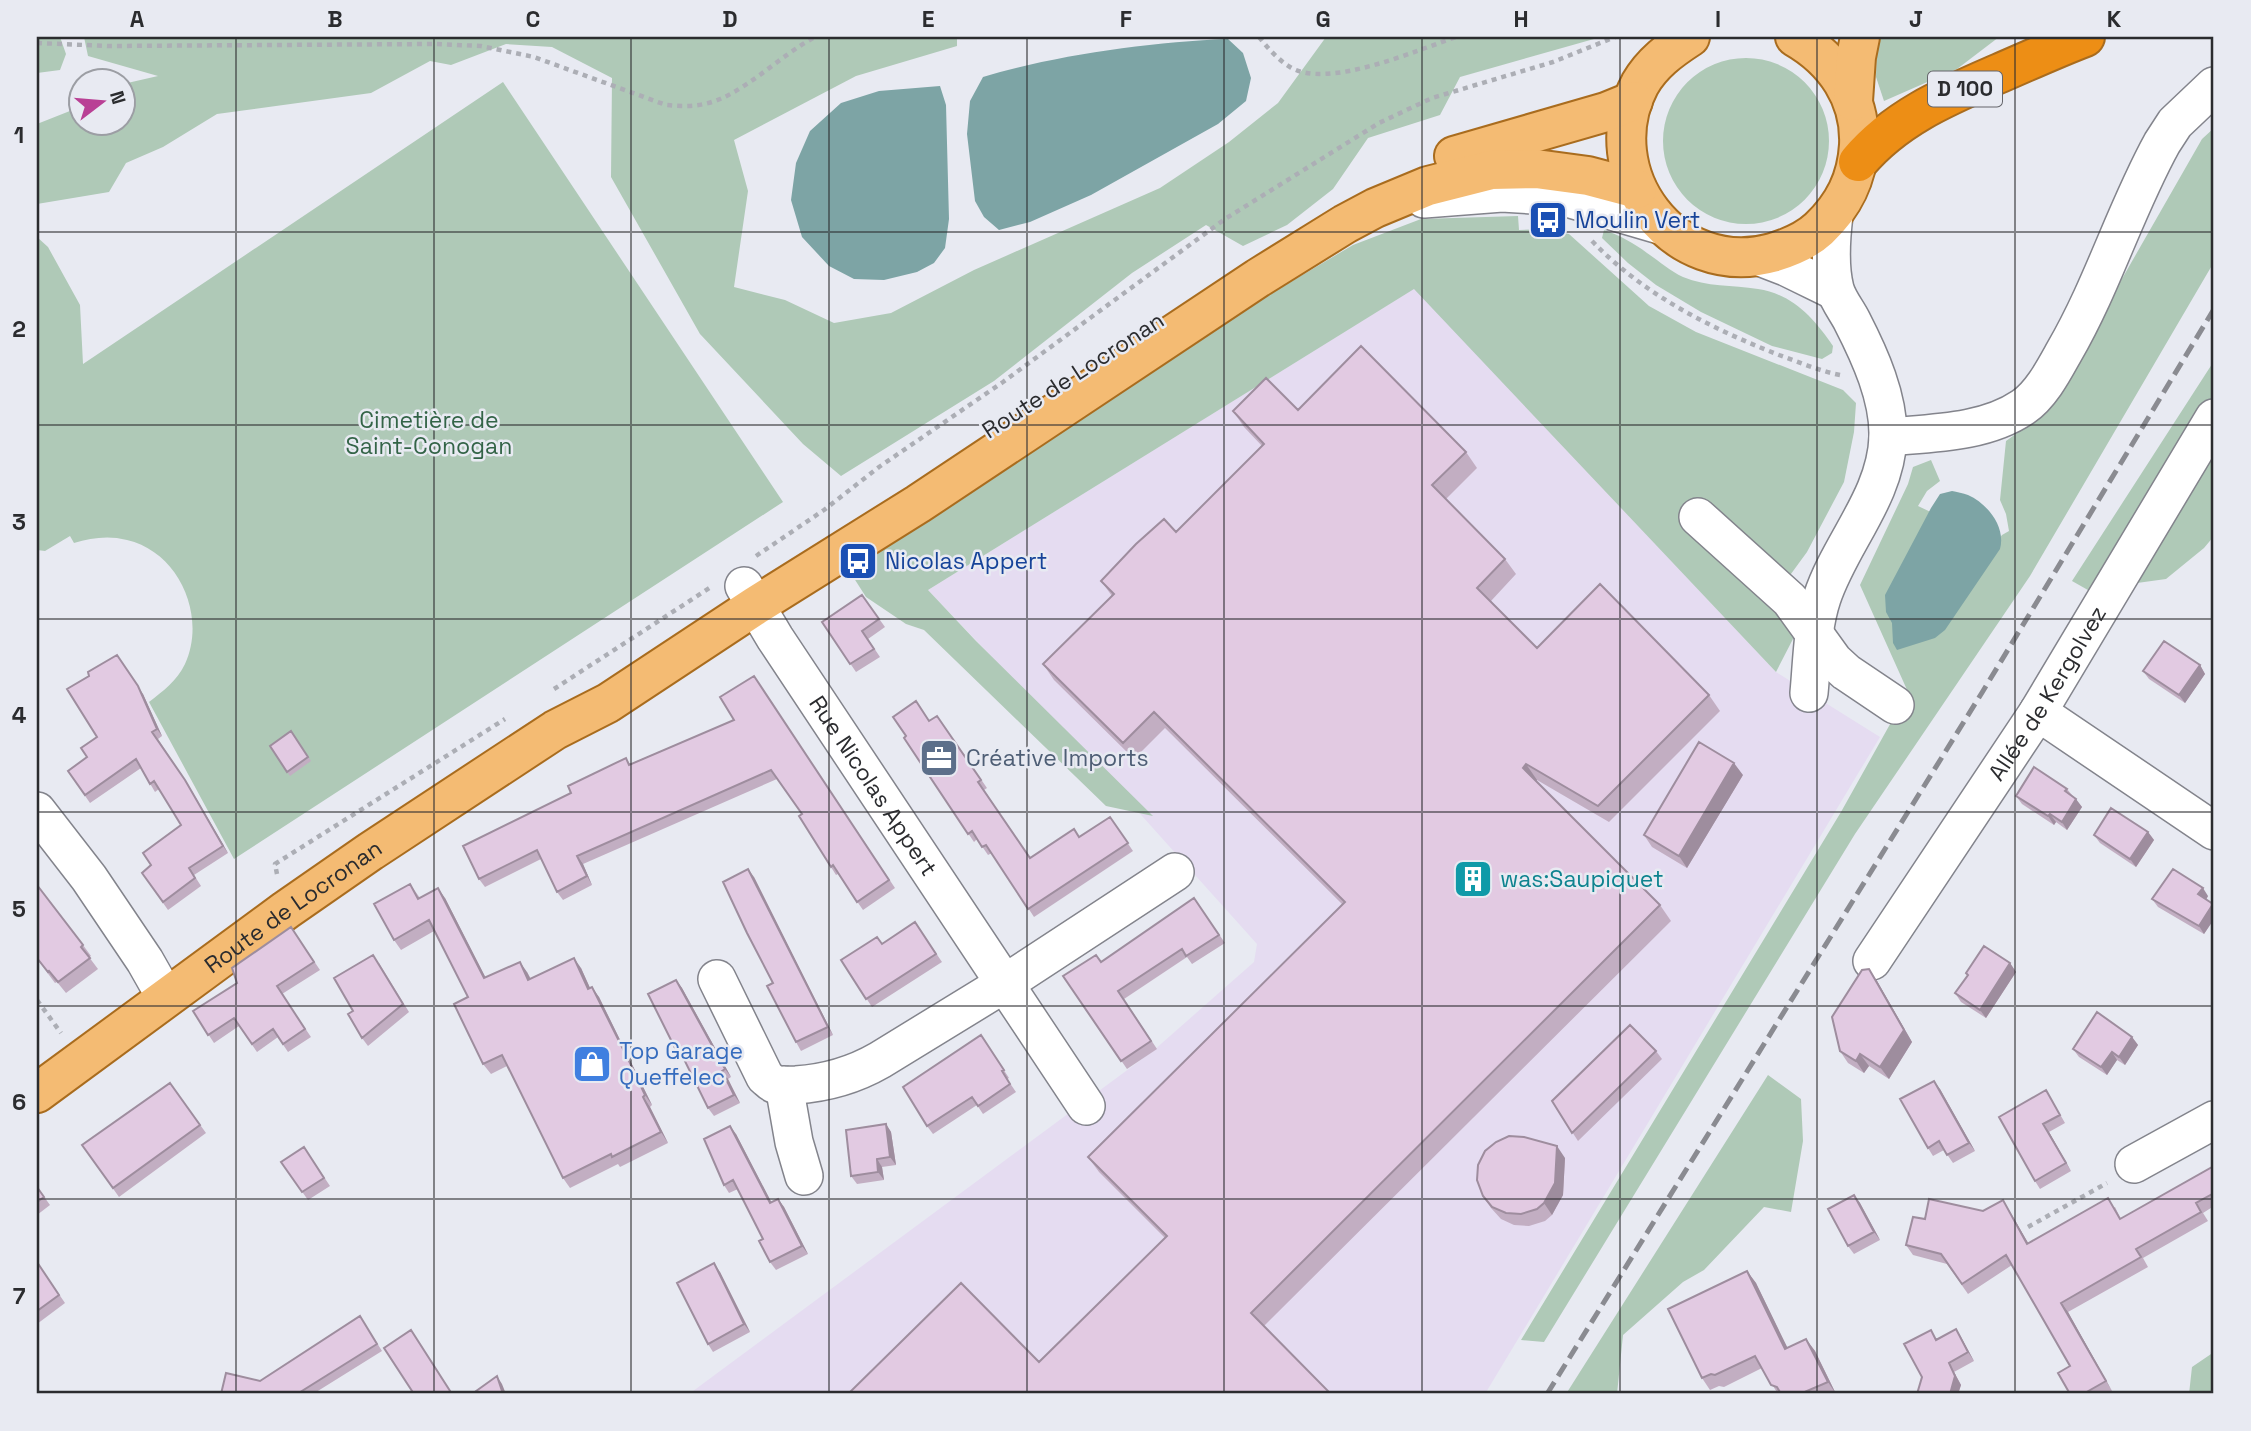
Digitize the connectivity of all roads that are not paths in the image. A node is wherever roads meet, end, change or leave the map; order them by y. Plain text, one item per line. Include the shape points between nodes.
1 (1690, 37) edge
2 (1795, 37) edge
3 (1860, 37) edge
4 (2085, 37) edge
5 (2214, 86) edge
6 (1633, 101) junction
7 (1853, 101) junction
8 (1858, 162) junction
9 (1637, 189) junction
10 (1375, 208) junction
11 (1834, 215) junction
12 (1663, 226) junction
13 (1759, 257) junction
14 (1835, 291) junction
15 (2214, 418) edge
16 (1888, 437) junction
17 (1698, 517) dead end
18 (742, 584) junction
19 (1815, 633) junction
20 (1809, 693) dead end
21 (1895, 705) dead end
22 (2038, 712) junction
23 (37, 811) edge
24 (2214, 831) edge
25 (1175, 872) dead end
26 (1872, 961) dead end
27 (717, 979) dead end
28 (1004, 984) junction
29 (166, 998) junction
30 (784, 1085) junction
31 (37, 1093) edge
32 (1086, 1106) dead end
33 (2214, 1120) edge
34 (2134, 1164) road end
35 (804, 1176) dead end

1 - 6 main road via 1652,67
2 - 7 main road via 1815,48 1838,72
3 - 7 main road
4 - 8 highway, D 100 via 1934,103 1891,129
5 - 16 street via 2175,123 2162,143 2091,303 2031,401 1983,424
6 - 9 main road via 1627,130 1628,160
6 - 18 main road, Route de Locronan via 1424,166 1333,208
7 - 8 main road via 1860,131
8 - 11 main road
9 - 10 main road, Route de Locronan via 1565,172 1491,170 1428,186
9 - 12 main road
10 - 12 street, Route de Locronan via 1443,197 1532,194 1564,197
10 - 18 main road, Route de Locronan via 1258,278 918,504
11 - 13 main road via 1813,235 1788,249
11 - 14 street
12 - 13 main road via 1708,252
13 - 14 street
14 - 16 street via 1875,375
15 - 22 street, Allée de Kergolvez
16 - 19 street via 1875,490 1830,578
17 - 19 street via 1790,600
18 - 28 street, Rue Nicolas Appert
18 - 29 main road, Route de Locronan via 608,703 555,730 286,910
19 - 20 street
19 - 21 street via 1846,671
22 - 24 street
22 - 26 street, Allée de Kergolvez
23 - 29 street via 96,887
25 - 28 street
27 - 30 street via 765,1077
28 - 30 street via 861,1071 811,1084
28 - 32 street, Rue Nicolas Appert
29 - 31 main road, Route de Locronan
30 - 35 street
33 - 34 street

